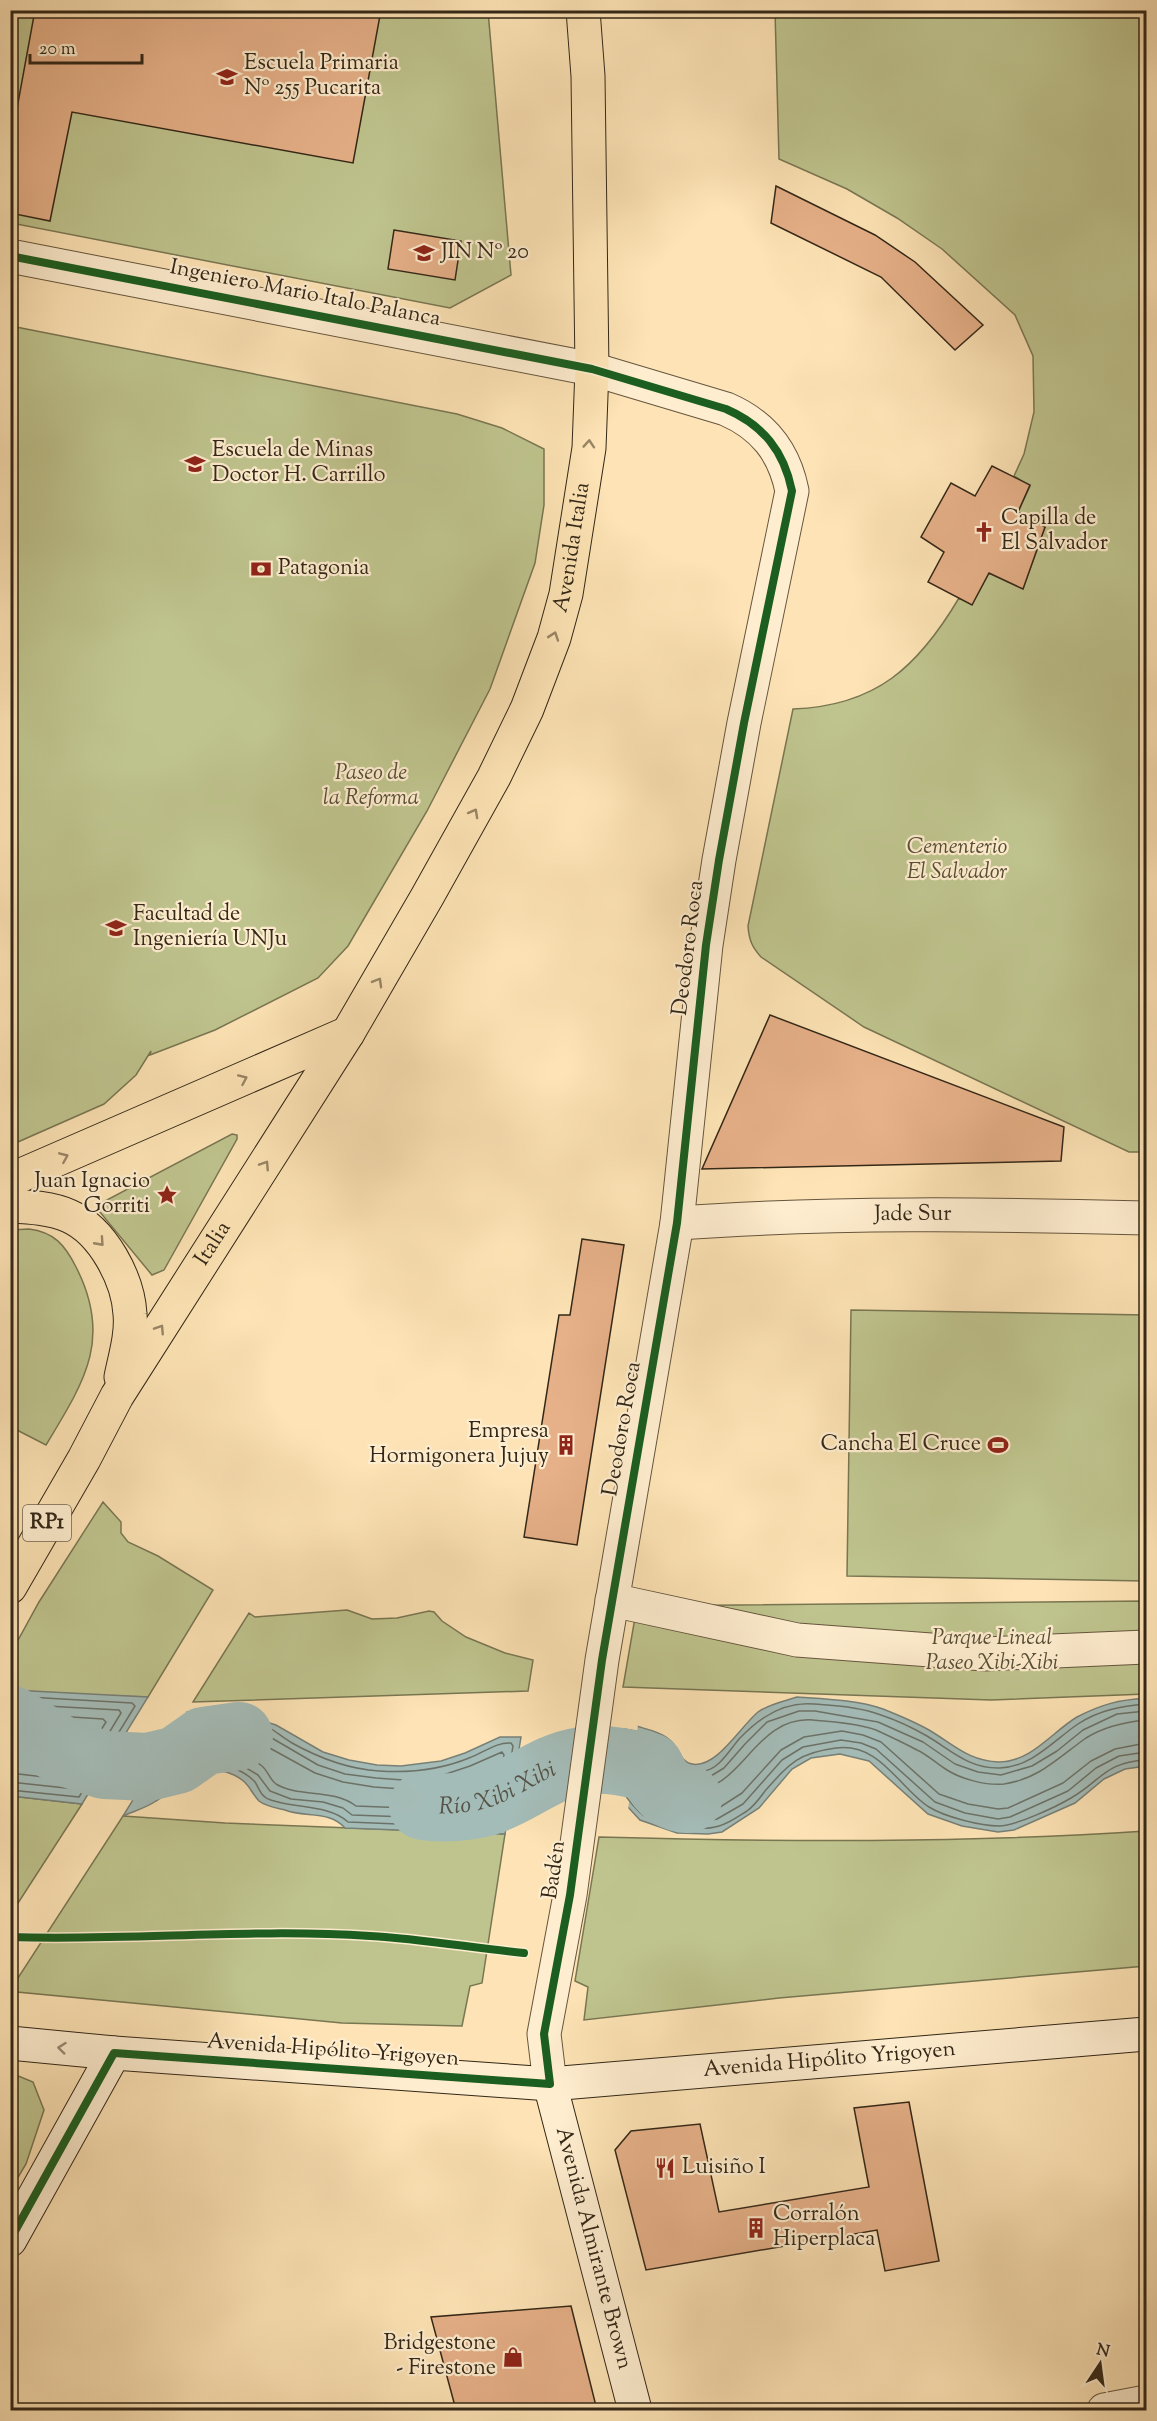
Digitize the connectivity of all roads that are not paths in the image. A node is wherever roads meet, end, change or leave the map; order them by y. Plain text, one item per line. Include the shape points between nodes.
1 (583, 10) edge
2 (10, 256) edge
3 (592, 369) junction
4 (348, 1033) junction
5 (10, 1180) edge
6 (10, 1206) edge
7 (1146, 1218) edge
8 (677, 1223) junction
9 (117, 1396) junction
10 (10, 1587) edge
11 (612, 1600) junction
12 (1146, 1647) edge
13 (602, 1660) joint
14 (1146, 2034) edge
15 (10, 2043) edge
16 (114, 2053) junction
17 (550, 2084) junction
18 (10, 2240) edge
19 (1146, 2402) edge
20 (636, 2410) edge
21 (1104, 2410) edge

1 - 3 main road, Avenida Italia via 588,76
2 - 3 street, Ingeniero Mario Italo Palanca
4 -> 3 main road, Avenida Italia via 494,777 527,709 554,638 581,506 589,448
3 - 8 street, Deodoro Roca via 741,416 758,428 780,454 792,491 718,860
5 -> 4 main road
9 -> 4 main road, Italia
6 -> 9 main road via 51,1210 72,1217 111,1256 124,1282 130,1316
7 - 8 street, Jade Sur via 899,1215 759,1217
8 - 11 street, Deodoro Roca
9 - 10 main road, Italia / RP1
11 - 12 street via 797,1640 984,1654
11 - 13 street, Deodoro Roca
13 - 17 street, Badén via 570,1895 544,2034
14 - 17 street, Avenida Hipólito Yrigoyen
16 -> 15 street, Avenida Hipólito Yrigoyen
16 - 17 street, Avenida Hipólito Yrigoyen
16 - 18 street
17 - 20 street, Avenida Almirante Brown
19 - 21 street

